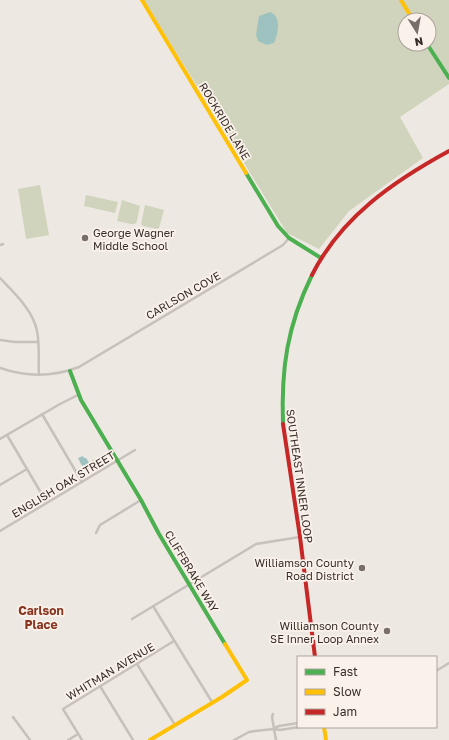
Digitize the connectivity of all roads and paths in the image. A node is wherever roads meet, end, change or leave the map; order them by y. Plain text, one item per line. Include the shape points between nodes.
1 (142, 0) edge
2 (401, 0) edge
3 (408, 12) edge
4 (433, 52) edge
5 (449, 78) edge
6 (449, 151) edge
7 (289, 238) junction
8 (321, 258) junction
9 (0, 278) edge
10 (0, 340) edge
11 (38, 342) junction
12 (0, 368) edge
13 (70, 371) junction
14 (39, 375) junction
15 (78, 395) junction
16 (42, 414) junction
17 (7, 435) junction
18 (0, 439) edge
19 (135, 450) dead end
20 (117, 461) junction
21 (26, 469) junction
22 (82, 482) junction
23 (0, 485) edge
24 (141, 500) junction
25 (47, 503) junction
26 (0, 531) edge
27 (96, 533) dead end
28 (300, 537) junction
29 (190, 584) junction
30 (153, 606) junction
31 (132, 619) dead end
32 (174, 641) junction
33 (315, 656) edge
34 (137, 664) junction
35 (449, 664) edge
36 (437, 670) edge
37 (100, 686) junction
38 (212, 702) junction
39 (273, 714) dead end
40 (13, 717) dead end
41 (297, 723) edge
42 (175, 725) junction
43 (297, 727) edge
44 (324, 728) edge
45 (274, 729) junction
46 (78, 734) junction
47 (30, 740) edge
48 (68, 740) edge
49 (82, 740) edge
50 (133, 740) edge
51 (150, 740) edge
52 (234, 740) edge
53 (276, 740) edge
54 (326, 740) edge

1 - 7 street, ROCKRIDE LANE via 278,226
2 - 3 street
4 - 5 street
6 - 8 street, SOUTHEAST INNER LOOP via 398,181 370,203 347,224
7 - 8 street, ROCKRIDE LANE
7 - 13 street, CARLSON COVE via 283,245 173,312
8 - 28 street, SOUTHEAST INNER LOOP via 304,289 294,316 283,367 283,426
9 - 11 street via 29,312 36,325
10 - 11 street
11 - 14 street
12 - 14 street, CARLSON COVE
13 - 14 street, CARLSON COVE
13 - 15 street, CLIFFBRAKE WAY
15 - 16 street
15 - 20 street, CLIFFBRAKE WAY
16 - 17 street
16 - 22 street
17 - 18 street
17 - 21 street
19 - 20 street, ENGLISH OAK STREET
20 - 22 street, ENGLISH OAK STREET
20 - 24 street, CLIFFBRAKE WAY
21 - 23 street
21 - 25 street
22 - 25 street, ENGLISH OAK STREET
24 - 27 street via 100,525
24 - 29 street, CLIFFBRAKE WAY
25 - 26 street, ENGLISH OAK STREET
28 - 29 street via 256,544
28 - 33 street, SOUTHEAST INNER LOOP
29 - 30 street
29 - 38 street, CLIFFBRAKE WAY via 247,680
30 - 31 street
30 - 32 street
32 - 34 street, WHITMAN AVENUE
32 - 38 street
34 - 37 street, WHITMAN AVENUE
34 - 42 street
35 - 36 street
37 - 46 street, WHITMAN AVENUE via 63,709
37 - 50 street
38 - 42 street, CLIFFBRAKE WAY
39 - 45 street
40 - 47 street
41 - 45 street
42 - 51 street, CLIFFBRAKE WAY
43 - 45 street
44 - 54 street
45 - 52 street via 249,732
45 - 53 street
46 - 48 street
46 - 49 street, WHITMAN AVENUE

